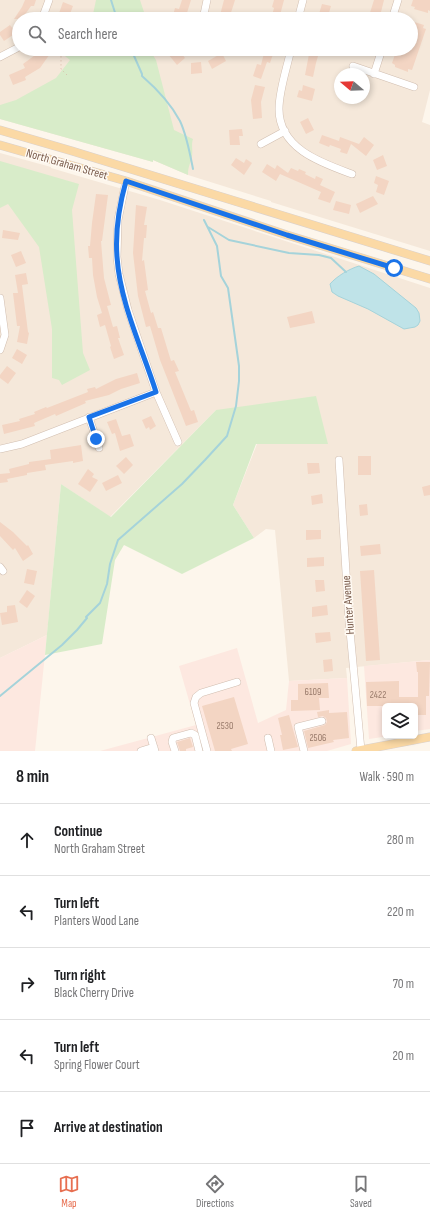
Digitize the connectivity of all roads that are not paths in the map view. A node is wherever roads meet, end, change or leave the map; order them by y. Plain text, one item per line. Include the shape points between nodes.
1 (49, 0) edge
2 (207, 0) edge
3 (303, 0) edge
4 (398, 0) edge
5 (45, 12) edge
6 (204, 12) edge
7 (300, 12) edge
8 (394, 12) edge
9 (12, 51) edge
10 (289, 56) edge
11 (380, 56) edge
12 (0, 57) edge
13 (353, 66) dead end
14 (374, 74) junction
15 (414, 87) dead end
16 (0, 130) edge
17 (285, 131) junction
18 (261, 144) dead end
19 (0, 145) edge
20 (352, 174) dead end
21 (126, 181) junction
22 (430, 261) edge
23 (430, 279) edge
24 (0, 298) edge
25 (0, 350) edge
26 (156, 392) junction
27 (89, 417) junction
28 (178, 442) dead end
29 (99, 448) dead end
30 (0, 449) edge
31 (339, 460) dead end
32 (238, 682) dead end
33 (322, 721) dead end
34 (430, 737) edge
35 (151, 738) dead end
36 (268, 738) dead end
37 (418, 738) edge
38 (401, 739) edge
39 (154, 749) edge
40 (358, 750) edge
41 (141, 751) edge
42 (173, 751) edge
43 (198, 751) edge
44 (207, 751) edge
45 (271, 751) edge
46 (304, 751) edge

1 - 5 street
2 - 6 street
3 - 7 street
4 - 8 street
9 - 12 street
10 - 17 street via 279,110
11 - 14 street
13 - 14 street
14 - 15 street
16 - 22 main road, North Graham Street
17 - 18 street
17 - 20 street via 291,142 304,153
19 - 21 main road, North Graham Street
21 - 23 main road, North Graham Street
21 - 26 street via 118,220 119,274 128,310
24 - 25 street via 5,335
26 - 27 street
26 - 28 street
27 - 29 street
27 - 30 street via 22,444
31 - 40 street, Hunter Avenue
32 - 44 street via 196,697 194,703
33 - 46 street via 298,726
34 - 37 main road
35 - 39 street
36 - 45 street
38 - 40 main road
39 - 41 street
42 - 43 street via 173,738 191,733 194,735

